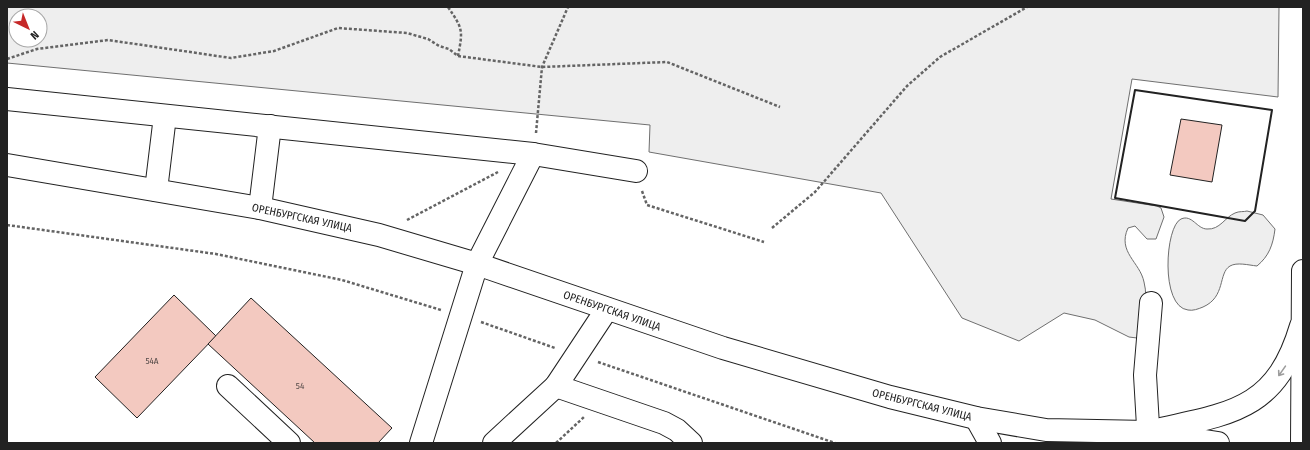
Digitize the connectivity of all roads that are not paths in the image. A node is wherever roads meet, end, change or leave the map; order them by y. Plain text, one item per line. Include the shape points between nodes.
1 (7, 99) edge
2 (165, 116) junction
3 (270, 126) junction
4 (533, 154) junction
5 (7, 165) edge
6 (636, 171) road end
7 (156, 190) junction
8 (260, 208) junction
9 (477, 264) junction
10 (1303, 271) edge
11 (1151, 303) dead end
12 (607, 309) junction
13 (1302, 322) junction
14 (228, 386) dead end
15 (556, 386) junction
16 (976, 418) junction
17 (1149, 438) edge
18 (289, 443) edge
19 (421, 443) edge
20 (494, 443) edge
21 (691, 443) edge
22 (990, 443) edge
23 (1218, 443) edge
24 (1302, 443) edge

1 - 2 street
2 - 3 street
2 - 7 street
3 - 4 street
3 - 8 street
4 - 6 street
4 - 9 street
5 - 7 street, ОРЕНБУРГСКАЯ УЛИЦА
7 - 8 street, ОРЕНБУРГСКАЯ УЛИЦА
8 - 9 street, ОРЕНБУРГСКАЯ УЛИЦА via 379,235
9 - 12 street, ОРЕНБУРГСКАЯ УЛИЦА
9 - 19 street
10 - 13 street
11 - 17 street via 1145,375
12 - 15 street
12 - 16 street, ОРЕНБУРГСКАЯ УЛИЦА via 737,353 890,397
13 -> 17 street via 1294,349 1284,368 1257,398 1217,417
13 - 24 street
14 - 18 street
15 - 20 street
15 - 21 street via 664,423 678,430
16 - 17 street, ОРЕНБУРГСКАЯ УЛИЦА via 1046,430
16 - 22 street
17 - 23 street, ОРЕНБУРГСКАЯ УЛИЦА

